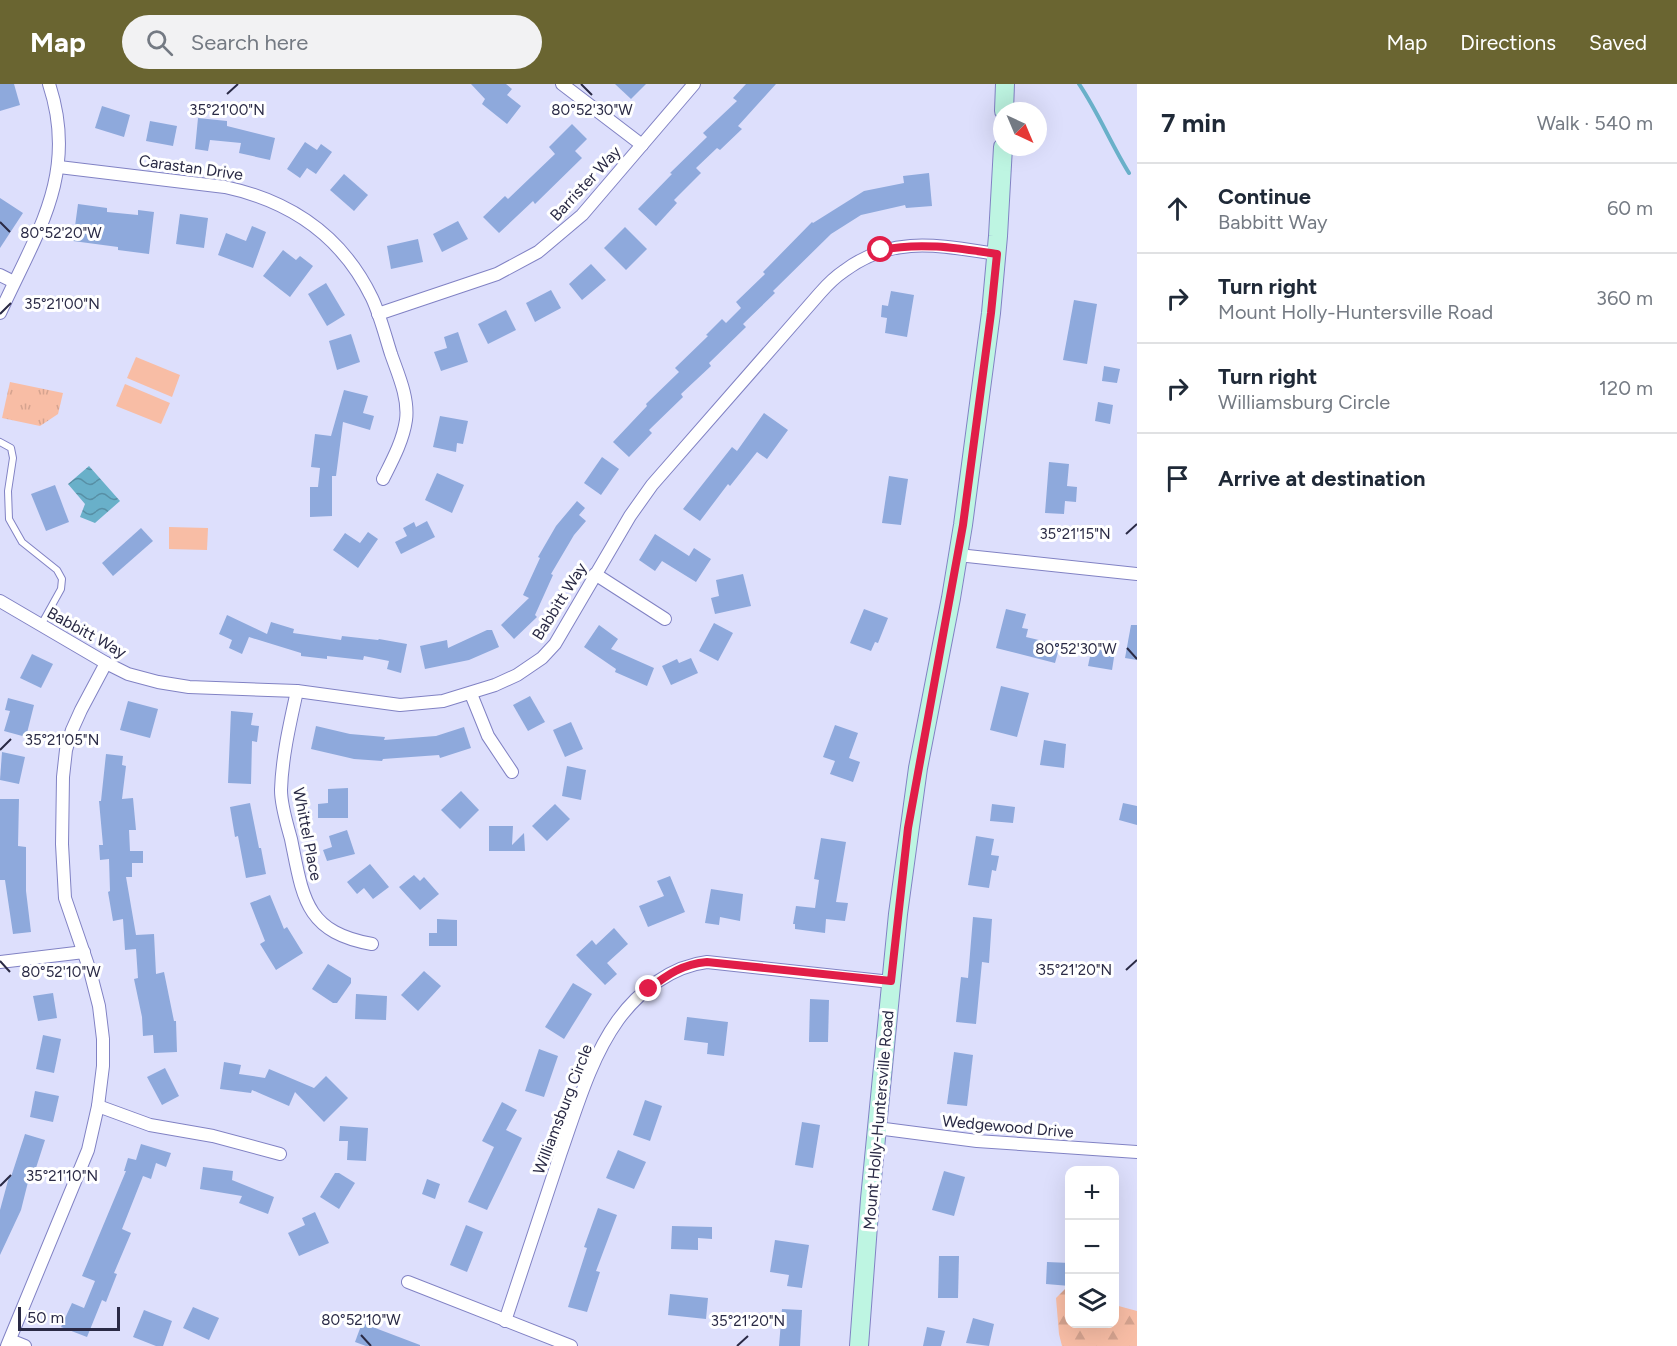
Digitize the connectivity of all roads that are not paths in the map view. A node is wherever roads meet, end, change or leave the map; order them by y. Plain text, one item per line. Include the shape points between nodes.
1 (49, 84) edge
2 (562, 84) edge
3 (694, 84) edge
4 (1005, 84) edge
5 (1004, 102) edge
6 (642, 145) junction
7 (1002, 156) edge
8 (59, 167) junction
9 (997, 254) junction
10 (0, 275) edge
11 (14, 282) junction
12 (0, 313) edge
13 (378, 314) junction
14 (0, 442) edge
15 (383, 479) dead end
16 (958, 555) junction
17 (595, 574) junction
18 (1137, 574) edge
19 (0, 601) edge
20 (665, 619) dead end
21 (41, 625) junction
22 (106, 663) junction
23 (297, 691) junction
24 (471, 694) junction
25 (512, 772) dead end
26 (372, 944) dead end
27 (84, 952) junction
28 (0, 962) edge
29 (891, 981) junction
30 (98, 1106) junction
31 (877, 1128) junction
32 (1137, 1152) edge
33 (280, 1154) dead end
34 (408, 1282) dead end
35 (505, 1321) junction
36 (8, 1343) edge
37 (25, 1346) edge
38 (572, 1346) edge
39 (859, 1346) edge

1 - 8 street via 59,122
2 - 6 street
3 - 6 street, Barrister Way
4 - 5 main road
6 - 13 street, Barrister Way via 582,215 538,252 496,274
7 - 9 main road, Mount Holly-Huntersville Road
8 - 11 street via 51,204
8 - 13 street, Carastan Drive via 225,187 268,199 302,216 332,241 357,271
9 - 16 main road, Mount Holly-Huntersville Road
9 - 17 street, Babbitt Way via 904,245 881,250 843,271 652,485
10 - 11 street
11 - 12 street
13 - 15 street, Carastan Drive via 407,407 404,431
14 - 21 lane via 11,448 13,458 9,519 22,542 57,570 62,579 61,589
16 - 18 street
16 - 29 main road, Mount Holly-Huntersville Road via 911,808
17 - 20 street
17 - 24 street, Babbitt Way via 555,644 542,658 518,675
19 - 21 street, Babbitt Way
21 - 22 street, Babbitt Way
22 - 23 street, Babbitt Way via 128,674 172,685
22 - 27 street via 72,730 63,777 65,898
23 - 24 street, Babbitt Way via 400,705
23 - 26 street, Whittel Place via 281,792 304,896 330,930
24 - 25 street via 488,736
27 - 28 street
27 - 30 street via 95,987 103,1039
29 - 31 main road, Mount Holly-Huntersville Road
29 - 35 street, Williamsburg Circle via 707,962 678,969 649,989 618,1021 591,1072
30 - 33 street via 150,1125
30 - 36 street via 88,1150
31 - 32 street, Wedgewood Drive via 977,1141
31 - 39 main road, Mount Holly-Huntersville Road
34 - 35 street
35 - 38 street
36 - 37 street

